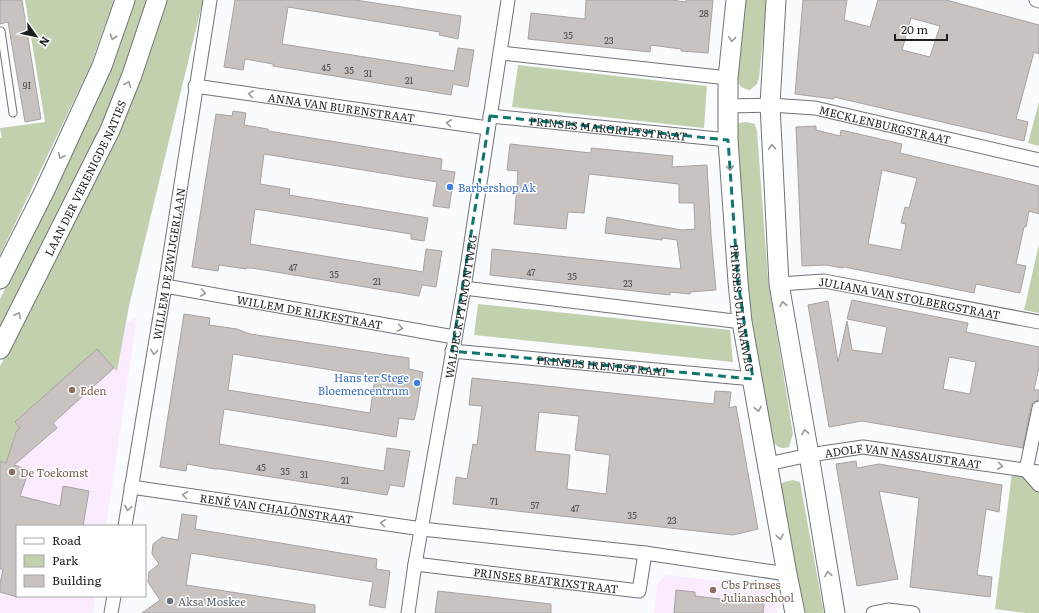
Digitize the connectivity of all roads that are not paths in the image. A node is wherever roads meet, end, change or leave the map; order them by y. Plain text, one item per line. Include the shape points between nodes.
1 (125, 0) edge
2 (157, 0) edge
3 (210, 0) edge
4 (508, 0) edge
5 (736, 0) edge
6 (776, 0) edge
7 (0, 32) edge
8 (501, 53) junction
9 (728, 78) junction
10 (195, 86) junction
11 (770, 105) junction
12 (728, 106) junction
13 (13, 113) dead end
14 (489, 122) junction
15 (728, 140) junction
16 (1039, 160) edge
17 (0, 279) edge
18 (779, 284) junction
19 (165, 286) junction
20 (464, 288) junction
21 (742, 322) junction
22 (1039, 322) edge
23 (454, 337) junction
24 (0, 350) edge
25 (452, 351) junction
26 (752, 379) junction
27 (1039, 408) edge
28 (810, 455) junction
29 (768, 464) junction
30 (1033, 471) edge
31 (1039, 484) edge
32 (131, 487) junction
33 (125, 525) edge
34 (422, 529) junction
35 (645, 553) junction
36 (415, 564) junction
37 (787, 574) junction
38 (114, 597) edge
39 (111, 613) edge
40 (408, 613) edge
41 (795, 613) edge
42 (835, 613) edge
43 (873, 613) edge
44 (913, 613) edge

1 -> 17 street via 102,66 44,192
24 -> 2 street, LAAN DER VERENIGDE NATIES via 110,130
3 - 10 street, WILLEM DE ZWIJGERLAAN
4 - 8 street, WALDECK PYRMONTWEG
5 -> 9 street, PRINSES JULIANAWEG
6 - 11 street
7 - 13 lane
8 - 9 street
8 - 14 street, WALDECK PYRMONTWEG
9 - 12 street, PRINSES JULIANAWEG
14 -> 10 street, ANNA VAN BURENSTRAAT
10 - 19 street, WILLEM DE ZWIJGERLAAN
11 - 12 street, MECKLENBURGSTRAAT
11 - 16 street, MECKLENBURGSTRAAT via 815,108
18 -> 11 street
12 - 15 street, PRINSES JULIANAWEG
14 - 15 street, PRINSES MARGRIETSTRAAT
14 - 20 street, WALDECK PYRMONTWEG
15 -> 21 street, PRINSES JULIANAWEG
18 - 22 street, JULIANA VAN STOLBERGSTRAAT via 824,281
28 -> 18 street
19 -> 23 street, WILLEM DE RIJKESTRAAT
19 -> 32 street, WILLEM DE ZWIJGERLAAN
20 - 21 street
20 - 23 street, WALDECK PYRMONTWEG
21 - 26 street, PRINSES JULIANAWEG
23 - 25 street, WALDECK PYRMONTWEG
25 - 26 street, PRINSES IRENESTRAAT
25 - 34 street, WALDECK PYRMONTWEG
26 -> 29 street, PRINSES JULIANAWEG
27 - 30 street
28 - 29 street, ADOLF VAN NASSAUSTRAAT
28 -> 30 street, ADOLF VAN NASSAUSTRAAT via 863,447
42 -> 28 street
29 -> 37 street, PRINSES JULIANAWEG
30 - 31 street
32 -> 33 street, WILLEM DE ZWIJGERLAAN
34 -> 32 street, RENÉ VAN CHALÔNSTRAAT
34 - 35 street
34 - 36 street, WALDECK PYRMONTWEG
35 - 36 street, PRINSES BEATRIXSTRAAT via 639,590
35 - 37 street
36 - 40 street, WALDECK PYRMONTWEG
37 - 41 street, PRINSES JULIANAWEG
38 - 39 street
43 - 44 street via 888,610

